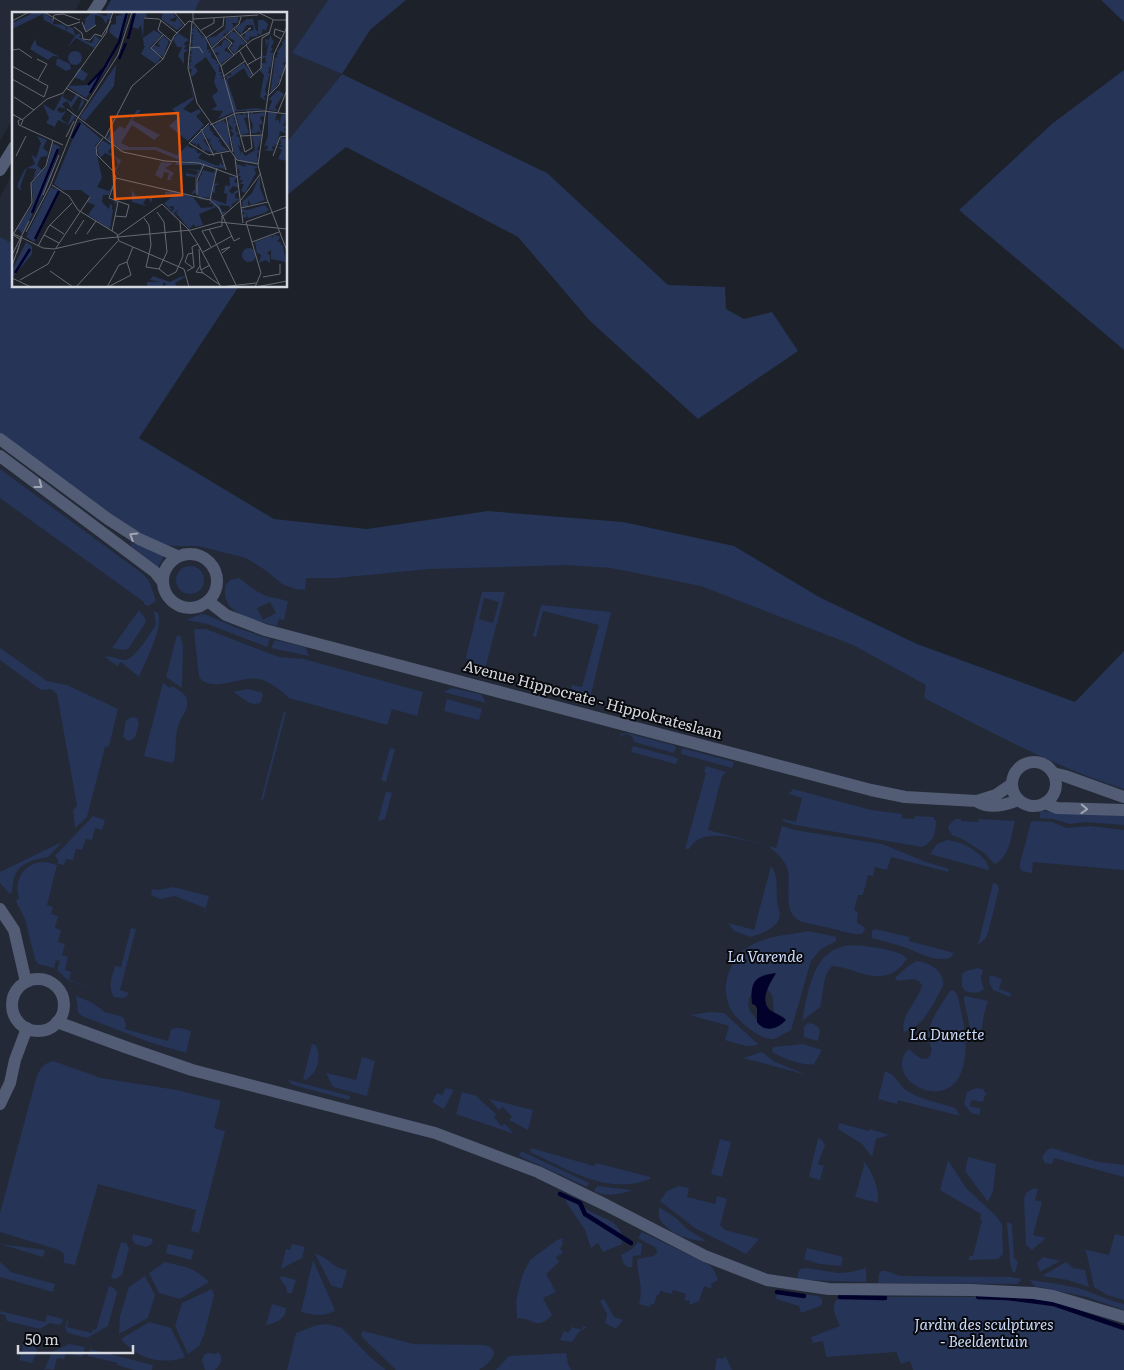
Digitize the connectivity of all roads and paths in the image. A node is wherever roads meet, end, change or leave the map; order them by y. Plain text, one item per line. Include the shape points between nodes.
1 (101, 0) edge
2 (93, 12) edge
3 (12, 150) edge
4 (0, 170) edge
5 (0, 439) edge
6 (0, 456) edge
7 (177, 556) junction
8 (162, 581) junction
9 (208, 601) junction
10 (1053, 774) junction
11 (1012, 784) junction
12 (1124, 797) edge
13 (1018, 800) junction
14 (977, 801) junction
15 (1045, 803) junction
16 (1124, 810) edge
17 (0, 909) edge
18 (26, 982) junction
19 (57, 1022) junction
20 (27, 1028) junction
21 (0, 1104) edge
22 (1124, 1317) edge

1 - 2 street
3 - 4 street
7 -> 5 street via 139,540 108,520
6 -> 8 street via 155,572
7 - 8 street via 166,566
7 - 9 street via 201,556 212,565 217,582
8 - 9 street via 166,595 177,605 193,608
9 - 14 street, Avenue Hippocrate - Hippokrateslaan via 226,615 265,630 833,781 905,797
10 - 11 street, Avenue Hippocrate - Hippokrateslaan via 1043,764 1028,763 1015,772
10 - 12 street, Avenue Hippocrate - Hippokrateslaan
10 - 15 street via 1055,790
11 - 13 street
11 - 14 street, Avenue Hippocrate - Hippokrateslaan via 996,796
13 - 14 street, Avenue Hippocrate - Hippokrateslaan via 1003,805 983,805
13 - 15 street, Avenue Hippocrate - Hippokrateslaan via 1031,806
15 -> 16 street, Avenue Hippocrate - Hippokrateslaan via 1058,808
17 - 18 street via 14,930
18 - 19 street via 43,980 58,989 63,1005
18 - 20 street via 14,993 12,1009 15,1017
19 - 20 street via 46,1029
19 - 22 street via 192,1070 441,1135 538,1172 705,1256 767,1280 829,1289 1034,1293
20 - 21 street

